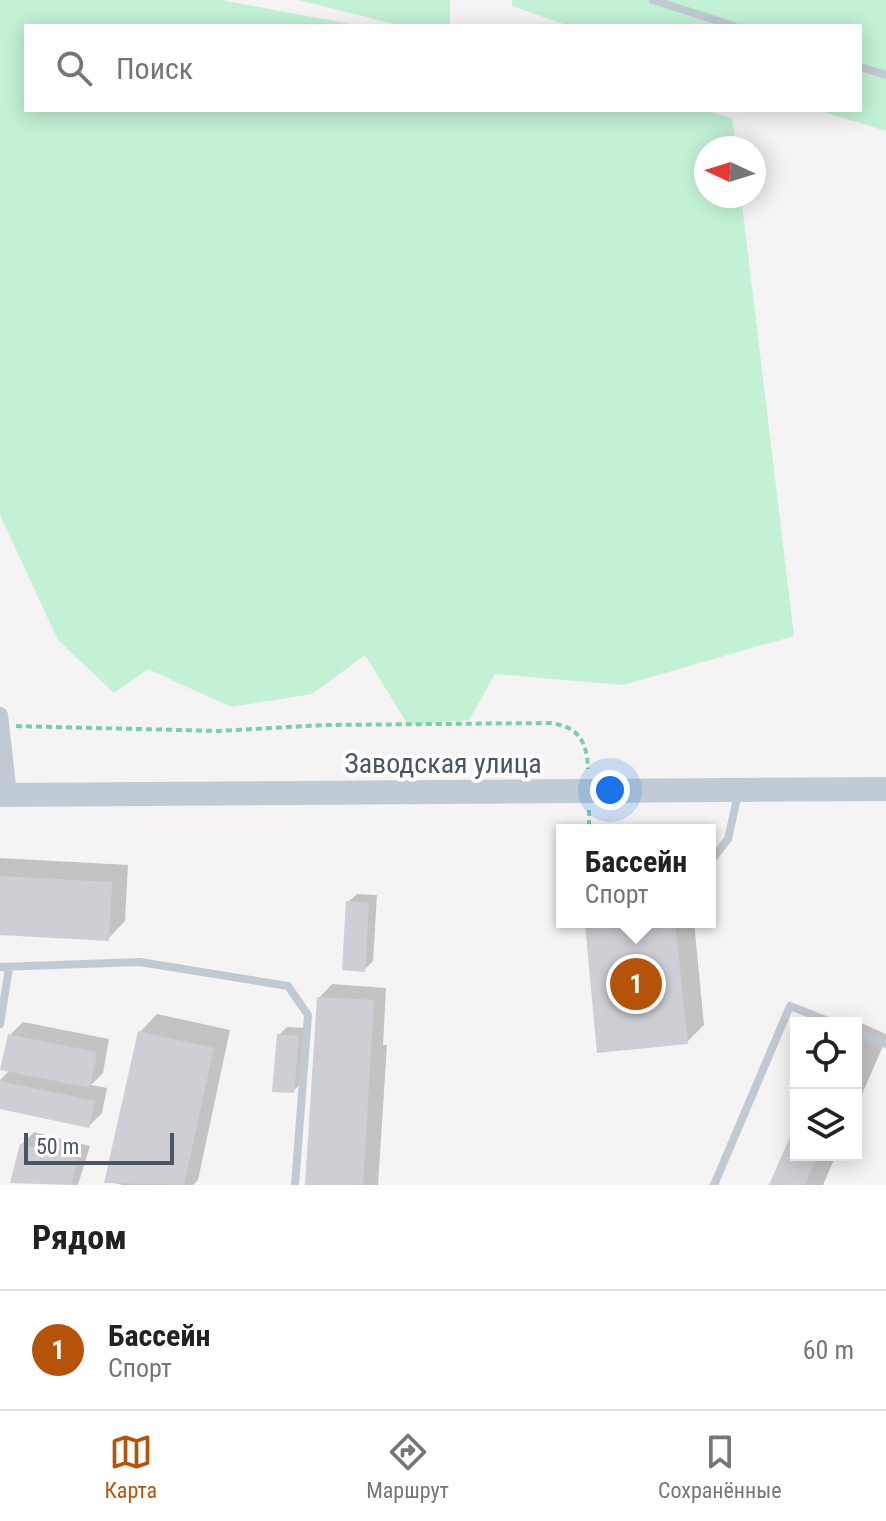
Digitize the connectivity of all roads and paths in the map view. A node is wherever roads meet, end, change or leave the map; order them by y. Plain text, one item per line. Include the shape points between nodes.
1 (653, 0) edge
2 (728, 24) edge
3 (862, 68) edge
4 (886, 75) edge
5 (1, 721) edge
6 (738, 789) junction
7 (886, 789) edge
8 (588, 792) junction
9 (4, 795) edge
10 (589, 824) edge
11 (716, 854) edge
12 (5, 968) edge
13 (818, 1017) edge
14 (0, 1024) edge
15 (862, 1034) edge
16 (886, 1044) edge
17 (295, 1185) edge
18 (714, 1185) edge

1 - 2 lane
3 - 4 lane
5 - 8 path via 218,731 551,723 569,726 587,749
5 - 9 street
6 - 7 main road, Заводская улица
6 - 8 main road, Заводская улица
6 - 11 lane via 728,839
8 - 9 main road, Заводская улица
8 - 10 path
12 - 14 lane
12 - 17 lane via 140,962 288,986 308,1015
13 - 18 lane via 790,1006
15 - 16 lane

